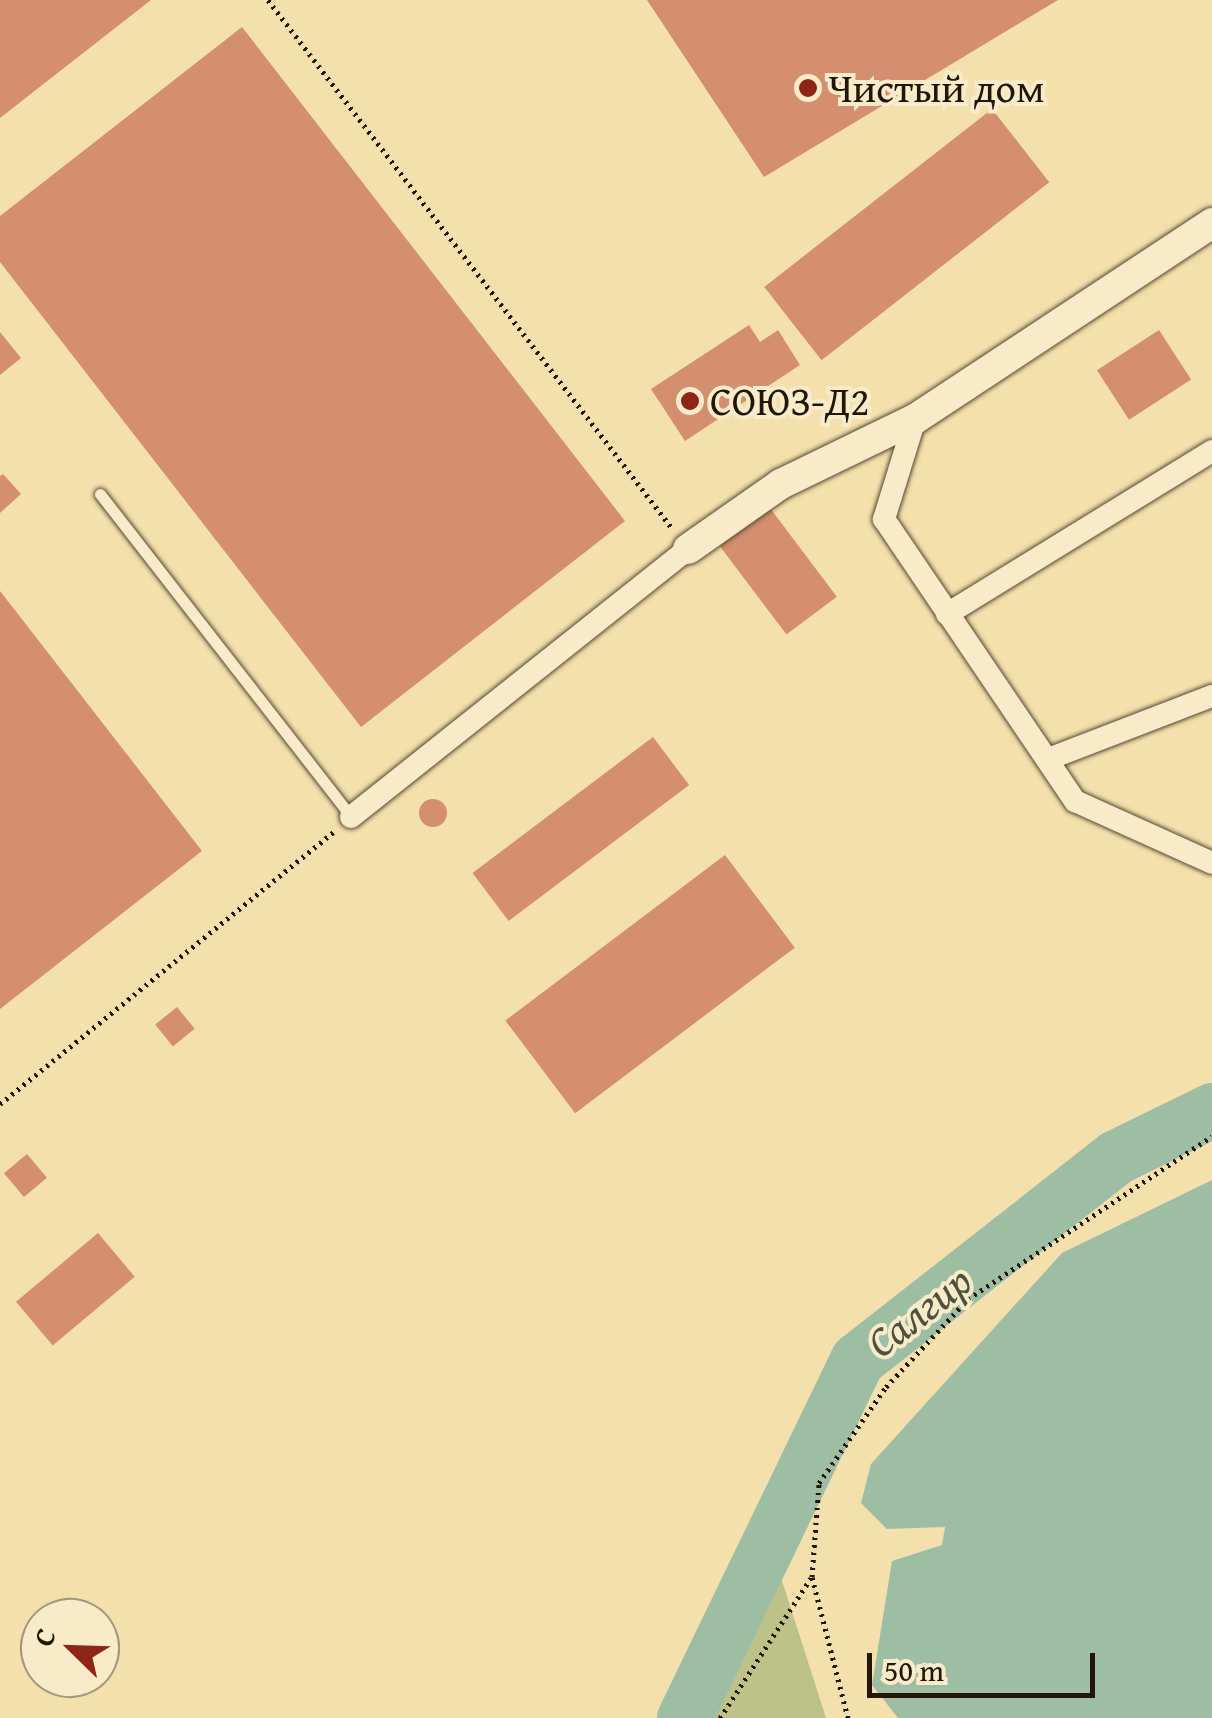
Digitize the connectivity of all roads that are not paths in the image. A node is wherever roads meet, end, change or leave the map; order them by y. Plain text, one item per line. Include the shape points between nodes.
1 (1212, 223) edge
2 (914, 419) junction
3 (1212, 451) edge
4 (100, 494) dead end
5 (688, 549) joint
6 (947, 614) junction
7 (1212, 696) edge
8 (1051, 758) junction
9 (351, 817) joint
10 (1212, 864) edge

1 - 2 street
2 - 5 street via 781,484
2 - 6 street via 884,519
3 - 6 street
4 - 9 lane
5 - 9 street
6 - 8 street
7 - 8 street
8 - 10 street via 1075,801

